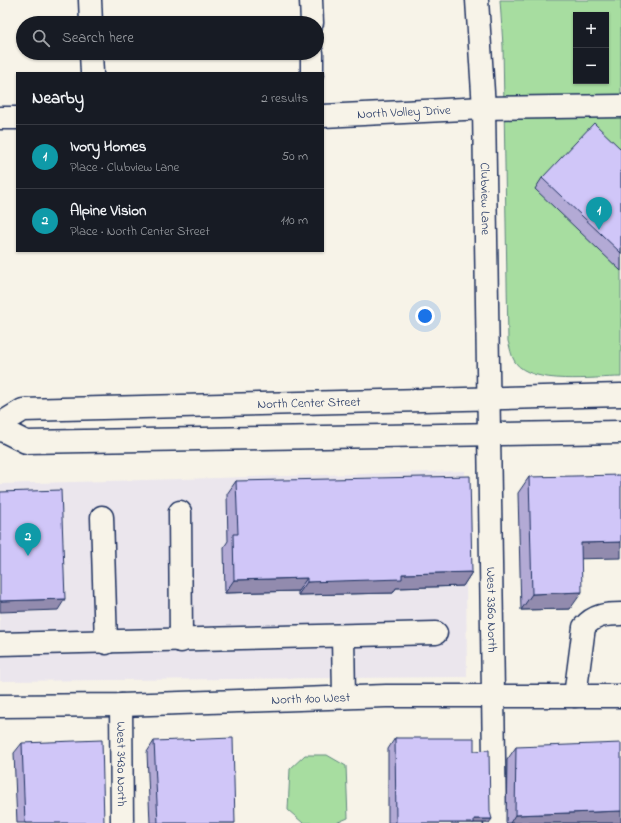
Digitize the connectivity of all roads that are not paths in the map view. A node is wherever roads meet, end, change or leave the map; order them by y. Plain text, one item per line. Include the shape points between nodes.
1 (90, 0) edge
2 (312, 0) edge
3 (477, 0) edge
4 (91, 16) edge
5 (312, 16) edge
6 (91, 60) edge
7 (312, 60) edge
8 (92, 72) edge
9 (312, 72) edge
10 (621, 106) edge
11 (484, 108) junction
12 (324, 116) edge
13 (0, 118) edge
14 (16, 118) edge
15 (621, 395) edge
16 (488, 397) junction
17 (0, 424) edge
18 (0, 429) edge
19 (621, 432) edge
20 (488, 434) junction
21 (180, 512) dead end
22 (102, 517) dead end
23 (621, 614) edge
24 (436, 633) dead end
25 (343, 636) junction
26 (181, 641) junction
27 (106, 643) junction
28 (0, 644) edge
29 (493, 696) junction
30 (575, 696) junction
31 (621, 696) edge
32 (344, 697) junction
33 (121, 705) junction
34 (0, 706) edge
35 (122, 823) edge
36 (495, 823) edge

1 - 4 street
2 - 5 street
3 - 11 street, Clubview Lane
6 - 8 street
7 - 9 street
10 - 11 street, North Volley Drive
11 - 12 street, North Volley Drive
11 - 16 street, Clubview Lane
13 - 14 street
15 - 16 street, North Center Street
16 - 17 street, North Center Street via 23,410
16 - 20 street, West 3360 North
18 - 20 street via 26,442
19 - 20 street
20 - 29 street, West 3360 North
21 - 26 street
22 - 27 street
23 - 30 street via 604,614 590,619 584,627
24 - 25 street
25 - 26 street
25 - 32 street
26 - 27 street
27 - 28 street
29 - 30 street, North 100 West
29 - 32 street, North 100 West
29 - 36 street, West 3360 North
30 - 31 street, North 100 West
32 - 33 street, North 100 West
33 - 34 street, North 100 West
33 - 35 street, West 3430 North

